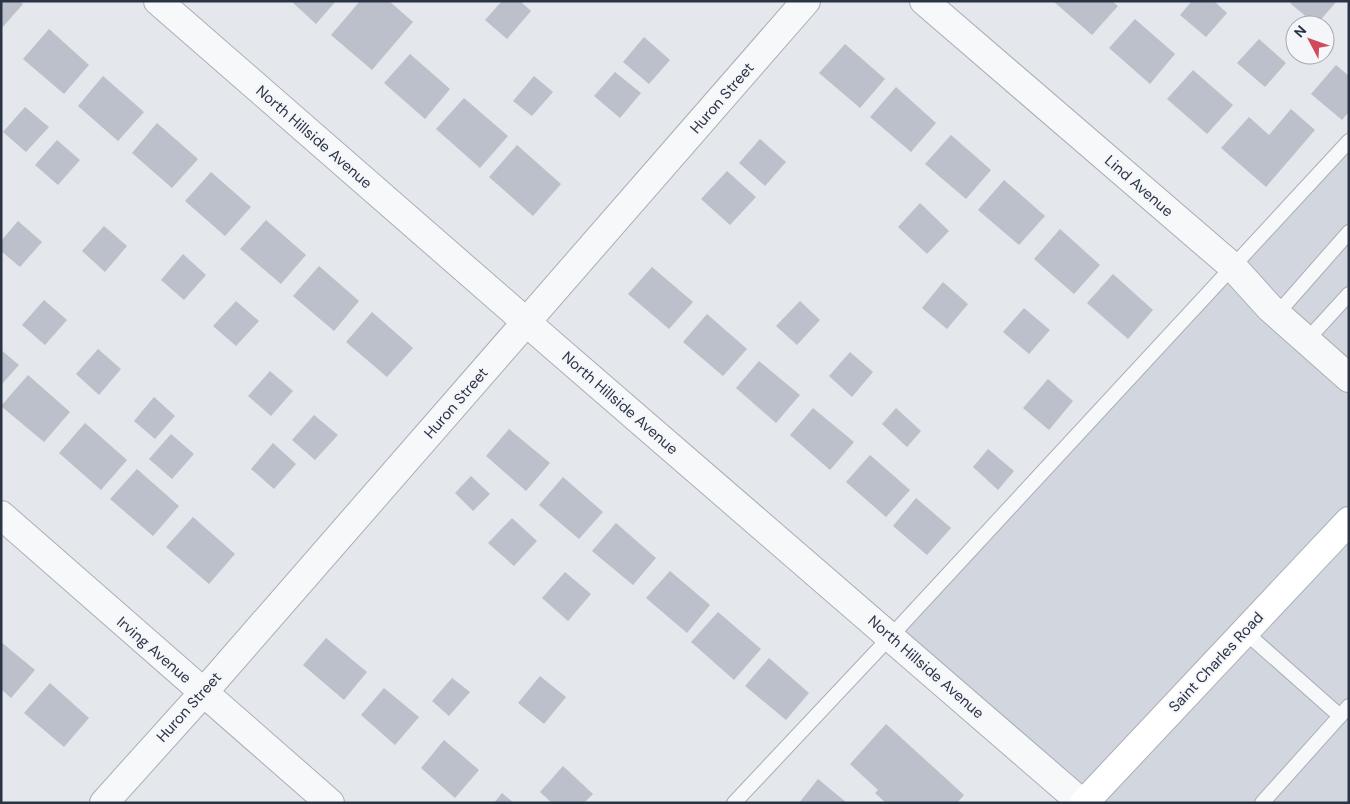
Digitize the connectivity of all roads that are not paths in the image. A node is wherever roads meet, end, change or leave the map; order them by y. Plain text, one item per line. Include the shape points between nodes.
1 (158, 1) edge
2 (806, 1) edge
3 (924, 1) edge
4 (1349, 141) edge
5 (1349, 232) edge
6 (1232, 266) junction
7 (1349, 294) edge
8 (1277, 314) junction
9 (526, 322) junction
10 (1306, 340) junction
11 (1349, 378) edge
12 (1, 515) edge
13 (1349, 521) edge
14 (1244, 631) junction
15 (890, 636) junction
16 (202, 693) junction
17 (1345, 711) edge
18 (104, 803) edge
19 (330, 803) edge
20 (734, 803) edge
21 (1083, 803) edge
22 (1262, 803) edge

1 - 9 street, North Hillside Avenue
2 - 9 street, Huron Street
3 - 6 street, Lind Avenue
4 - 6 lane
5 - 8 lane
6 - 8 street, Lind Avenue
6 - 15 lane
7 - 10 lane
8 - 10 street, Lind Avenue
9 - 15 street, North Hillside Avenue
9 - 16 street, Huron Street
10 - 11 street, Lind Avenue
12 - 16 street, Irving Avenue
13 - 14 main road, Saint Charles Road
14 - 17 lane
14 - 21 main road, Saint Charles Road
15 - 20 lane
15 - 21 street, North Hillside Avenue
16 - 18 street, Huron Street
16 - 19 street, Irving Avenue
17 - 22 lane

